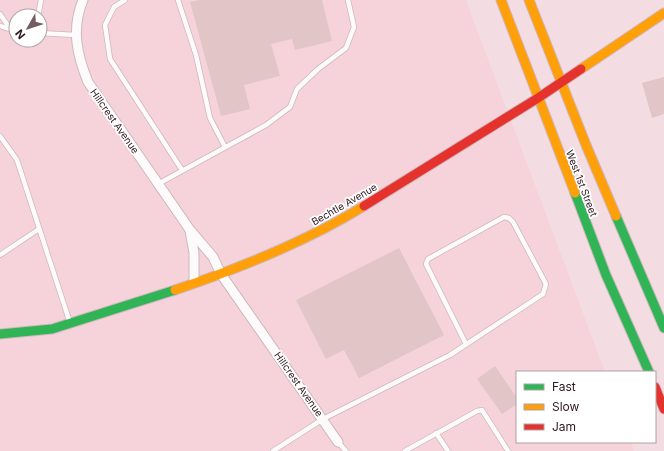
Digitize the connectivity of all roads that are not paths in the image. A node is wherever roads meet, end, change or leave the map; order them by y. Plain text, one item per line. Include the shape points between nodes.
1 (83, 0) edge
2 (125, 0) edge
3 (178, 0) edge
4 (348, 0) edge
5 (501, 0) edge
6 (530, 0) edge
7 (0, 14) edge
8 (663, 15) edge
9 (8, 24) edge
10 (48, 33) edge
11 (75, 35) junction
12 (562, 81) junction
13 (538, 98) junction
14 (0, 136) edge
15 (225, 147) junction
16 (182, 170) junction
17 (158, 184) junction
18 (39, 229) junction
19 (190, 230) junction
20 (0, 255) edge
21 (221, 274) junction
22 (194, 282) junction
23 (70, 323) junction
24 (664, 328) edge
25 (0, 334) edge
26 (466, 344) junction
27 (648, 371) edge
28 (656, 389) edge
29 (664, 409) edge
30 (323, 419) junction
31 (436, 433) junction
32 (338, 442) joint
33 (273, 451) edge
34 (346, 451) edge
35 (404, 451) edge
36 (448, 451) edge
37 (508, 451) edge

1 - 11 street, Hillcrest Avenue
2 - 16 lane via 114,7 105,25 110,59
3 - 15 lane via 196,55 210,118
4 - 15 lane via 354,27 346,48 297,89 290,107 266,125
5 - 13 main road, West 1st Street
6 - 12 main road, West 1st Street
7 - 9 lane
8 - 12 main road, Bechtle Avenue
10 - 11 lane
11 - 17 street, Hillcrest Avenue via 88,82
12 - 13 main road, Bechtle Avenue
12 - 24 main road, West 1st Street via 586,145
13 - 21 main road, Bechtle Avenue via 332,226
13 - 27 main road, West 1st Street via 606,276
14 - 18 lane via 17,160
15 - 16 lane
16 - 17 lane
17 - 19 street, Hillcrest Avenue
18 - 20 lane
18 - 23 lane
19 - 21 street, Hillcrest Avenue via 213,257
19 - 22 street, Hillcrest Avenue via 194,253
21 - 22 main road, Bechtle Avenue
21 - 30 street, Hillcrest Avenue
22 - 23 main road, Bechtle Avenue
23 - 25 main road, Bechtle Avenue via 52,329
26 - 26 lane via 546,290 546,284 509,218 504,217 428,259 426,264
26 - 30 lane via 450,355
28 - 29 main road
30 - 32 street, Hillcrest Avenue
30 - 33 lane
31 - 35 lane
31 - 36 lane
31 - 37 lane via 482,410
32 - 34 lane

